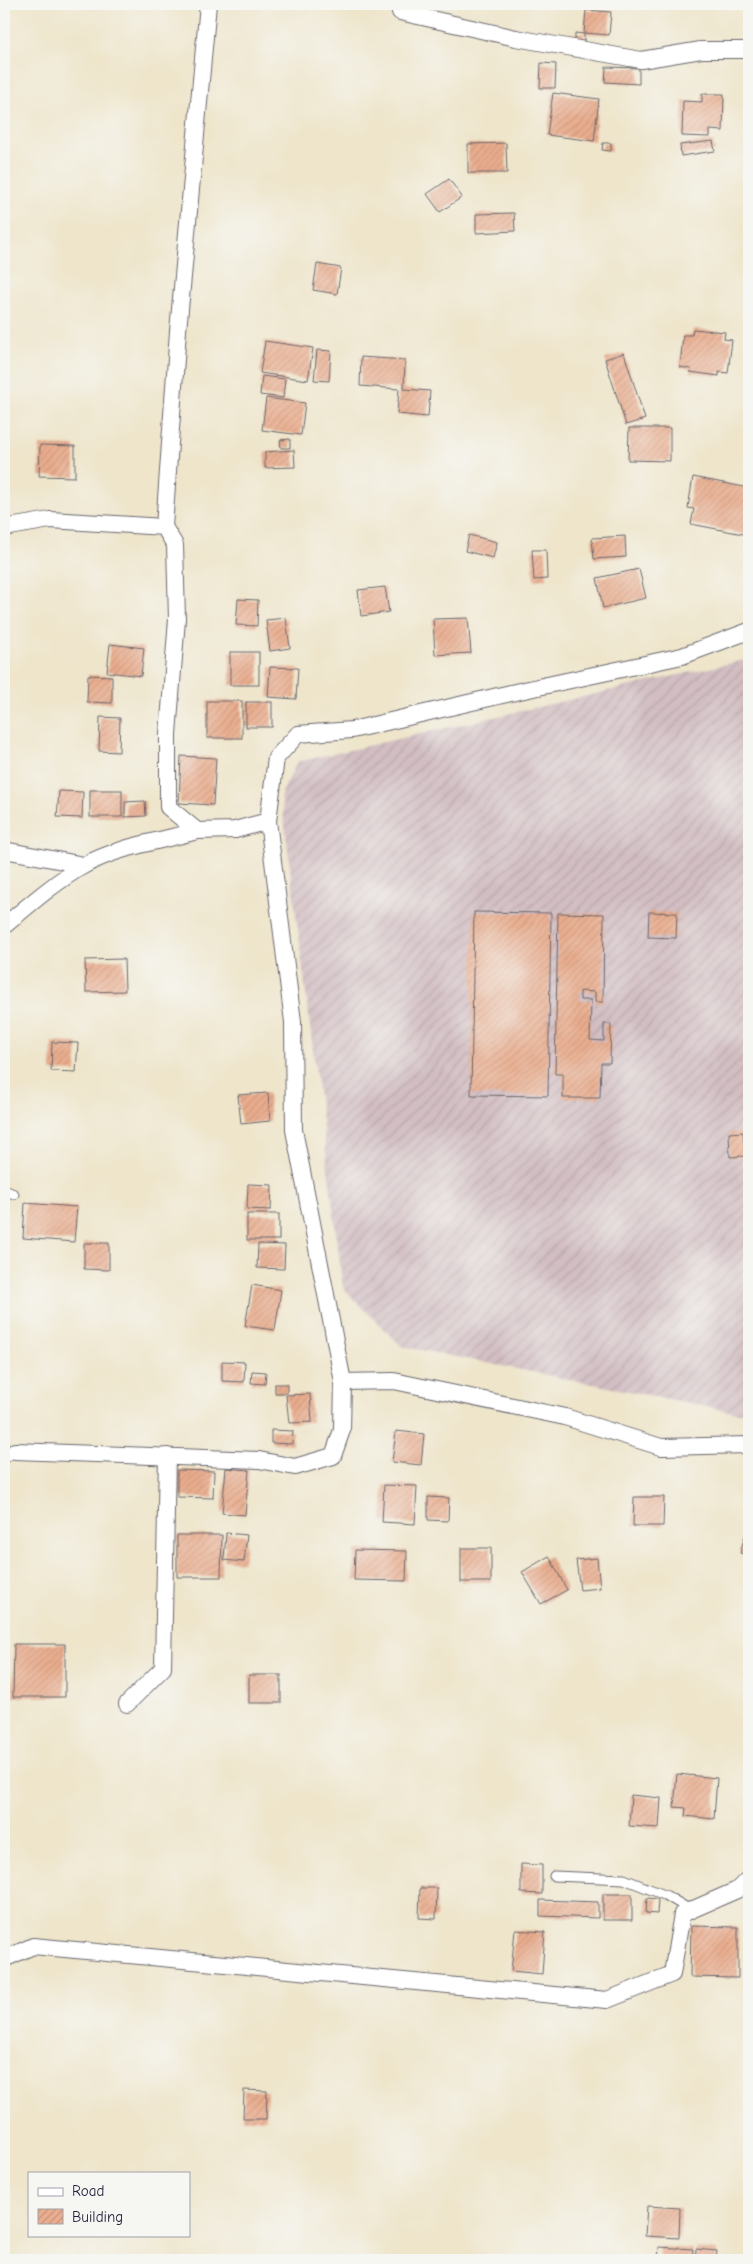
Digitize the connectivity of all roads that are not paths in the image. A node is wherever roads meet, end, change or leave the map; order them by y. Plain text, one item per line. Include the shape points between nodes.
1 (208, 4) edge
2 (400, 12) dead end
3 (749, 50) edge
4 (164, 527) junction
5 (4, 528) edge
6 (749, 631) edge
7 (268, 821) junction
8 (197, 831) junction
9 (4, 850) edge
10 (84, 865) junction
11 (4, 926) edge
12 (4, 1190) edge
13 (14, 1194) dead end
14 (343, 1382) junction
15 (749, 1445) edge
16 (9, 1455) edge
17 (167, 1456) junction
18 (126, 1704) dead end
19 (554, 1876) dead end
20 (749, 1878) edge
21 (692, 1911) junction
22 (4, 1959) edge

1 - 4 street
2 - 3 street via 516,38 641,60 701,50
4 - 5 street via 50,520
4 - 8 street via 175,545 177,619 168,734 168,807
6 - 7 street via 682,656 352,730 298,734 276,758
7 - 8 street via 235,830
7 - 14 street via 293,1022 294,1130
8 - 10 street via 120,851
9 - 10 street
10 - 11 street
12 - 13 lane
14 - 15 street via 394,1381 565,1417 661,1447
14 - 17 street via 342,1430 333,1456 295,1467 259,1460
16 - 17 street
17 - 18 street via 163,1668
19 - 21 lane via 624,1879 667,1896
20 - 21 street via 737,1890
21 - 22 street via 682,1914 672,1974 607,2000 32,1946

